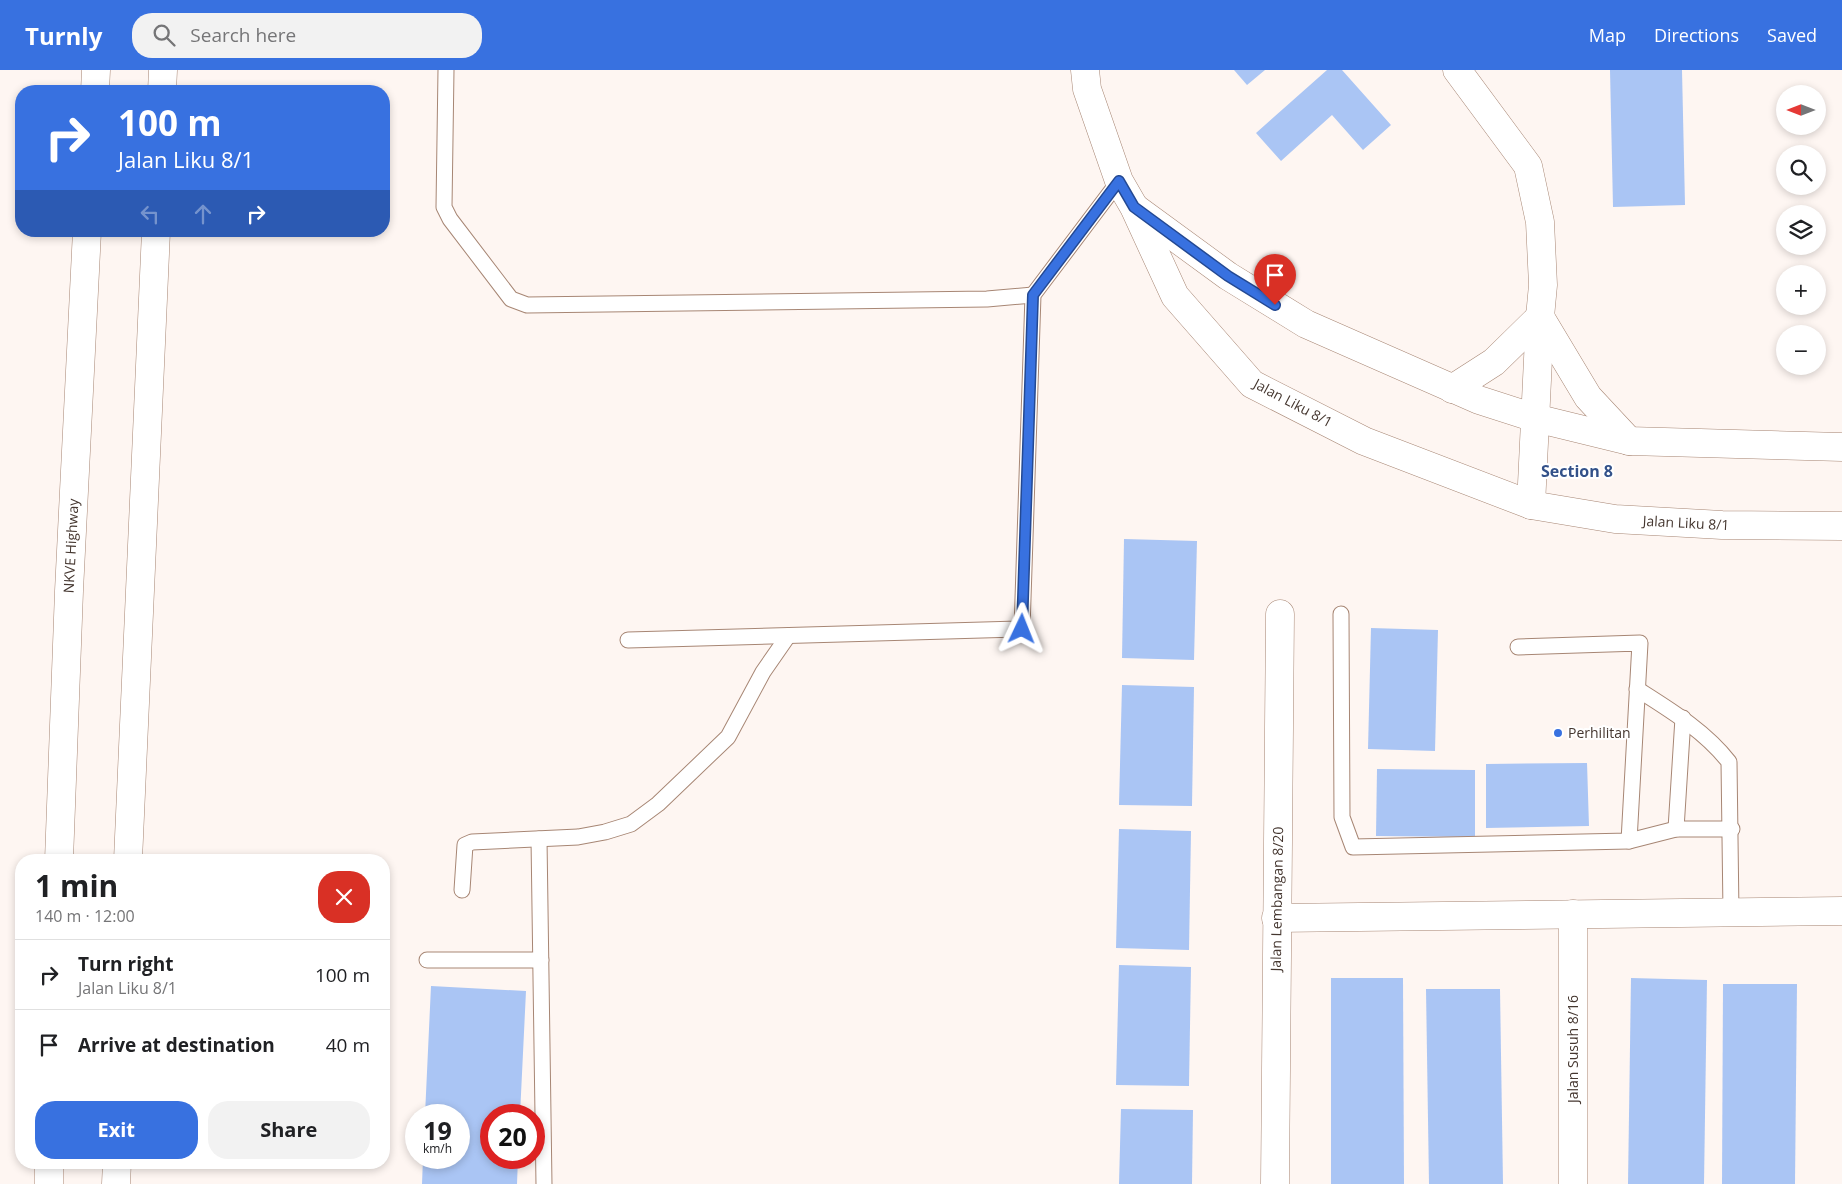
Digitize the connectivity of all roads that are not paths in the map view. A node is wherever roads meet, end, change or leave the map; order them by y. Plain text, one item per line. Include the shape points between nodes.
1 (96, 70) edge
2 (163, 70) edge
3 (446, 70) edge
4 (1085, 70) edge
5 (1457, 70) edge
6 (95, 85) edge
7 (162, 85) edge
8 (1119, 181) junction
9 (1134, 207) junction
10 (88, 237) edge
11 (156, 237) edge
12 (1033, 295) junction
13 (1540, 317) junction
14 (1452, 389) junction
15 (1535, 418) junction
16 (1629, 441) junction
17 (1842, 447) edge
18 (1531, 505) junction
19 (1842, 526) edge
20 (1280, 614) dead end
21 (1341, 614) dead end
22 (788, 636) junction
23 (628, 640) dead end
24 (1518, 647) dead end
25 (1637, 689) junction
26 (1683, 718) junction
27 (1676, 829) junction
28 (1732, 829) junction
29 (539, 839) junction
30 (1629, 841) junction
31 (59, 854) edge
32 (128, 854) edge
33 (462, 890) dead end
34 (1842, 911) edge
35 (1731, 912) junction
36 (1573, 914) junction
37 (1276, 918) junction
38 (427, 960) dead end
39 (541, 960) junction
40 (49, 1169) edge
41 (117, 1169) edge
42 (49, 1184) edge
43 (116, 1184) edge
44 (544, 1184) edge
45 (1275, 1184) edge
46 (1573, 1184) edge

1 - 6 main road
2 - 7 main road
3 - 12 lane via 444,207 472,250 511,299 527,305 987,299
4 - 8 main road, Jalan Liku 8/1 via 1087,89
5 - 13 main road via 1528,166 1540,222 1543,285
8 - 9 main road, Jalan Liku 8/1
8 - 12 lane
9 - 14 main road, Jalan Liku 8/1 via 1228,276 1306,324
9 - 18 main road, Jalan Liku 8/1 via 1175,296 1252,384 1364,441
10 - 31 main road, NKVE Highway
11 - 32 main road
12 - 22 lane via 1022,629
13 - 14 main road via 1494,362
13 - 15 main road
13 - 16 main road via 1588,397
14 - 15 main road, Jalan Liku 8/1
15 - 16 main road, Jalan Liku 8/1
15 - 18 main road
16 - 17 main road, Jalan Liku 8/1
18 - 19 main road, Jalan Liku 8/1 via 1615,519 1722,525
20 - 37 main road, Jalan Lembangan 8/20
21 - 30 lane via 1342,817 1353,847
22 - 23 lane
22 - 29 lane via 728,737 658,804 631,824 605,832
24 - 25 lane via 1640,642
25 - 26 lane
25 - 30 lane
26 - 27 lane
26 - 28 lane via 1729,762
27 - 28 lane
27 - 30 lane
28 - 35 lane
29 - 33 lane via 465,845
29 - 39 lane
34 - 35 main road
35 - 36 main road
36 - 37 main road
36 - 46 main road, Jalan Susuh 8/16
37 - 45 main road, Jalan Lembangan 8/20
38 - 39 lane
39 - 44 lane
40 - 42 main road
41 - 43 main road

